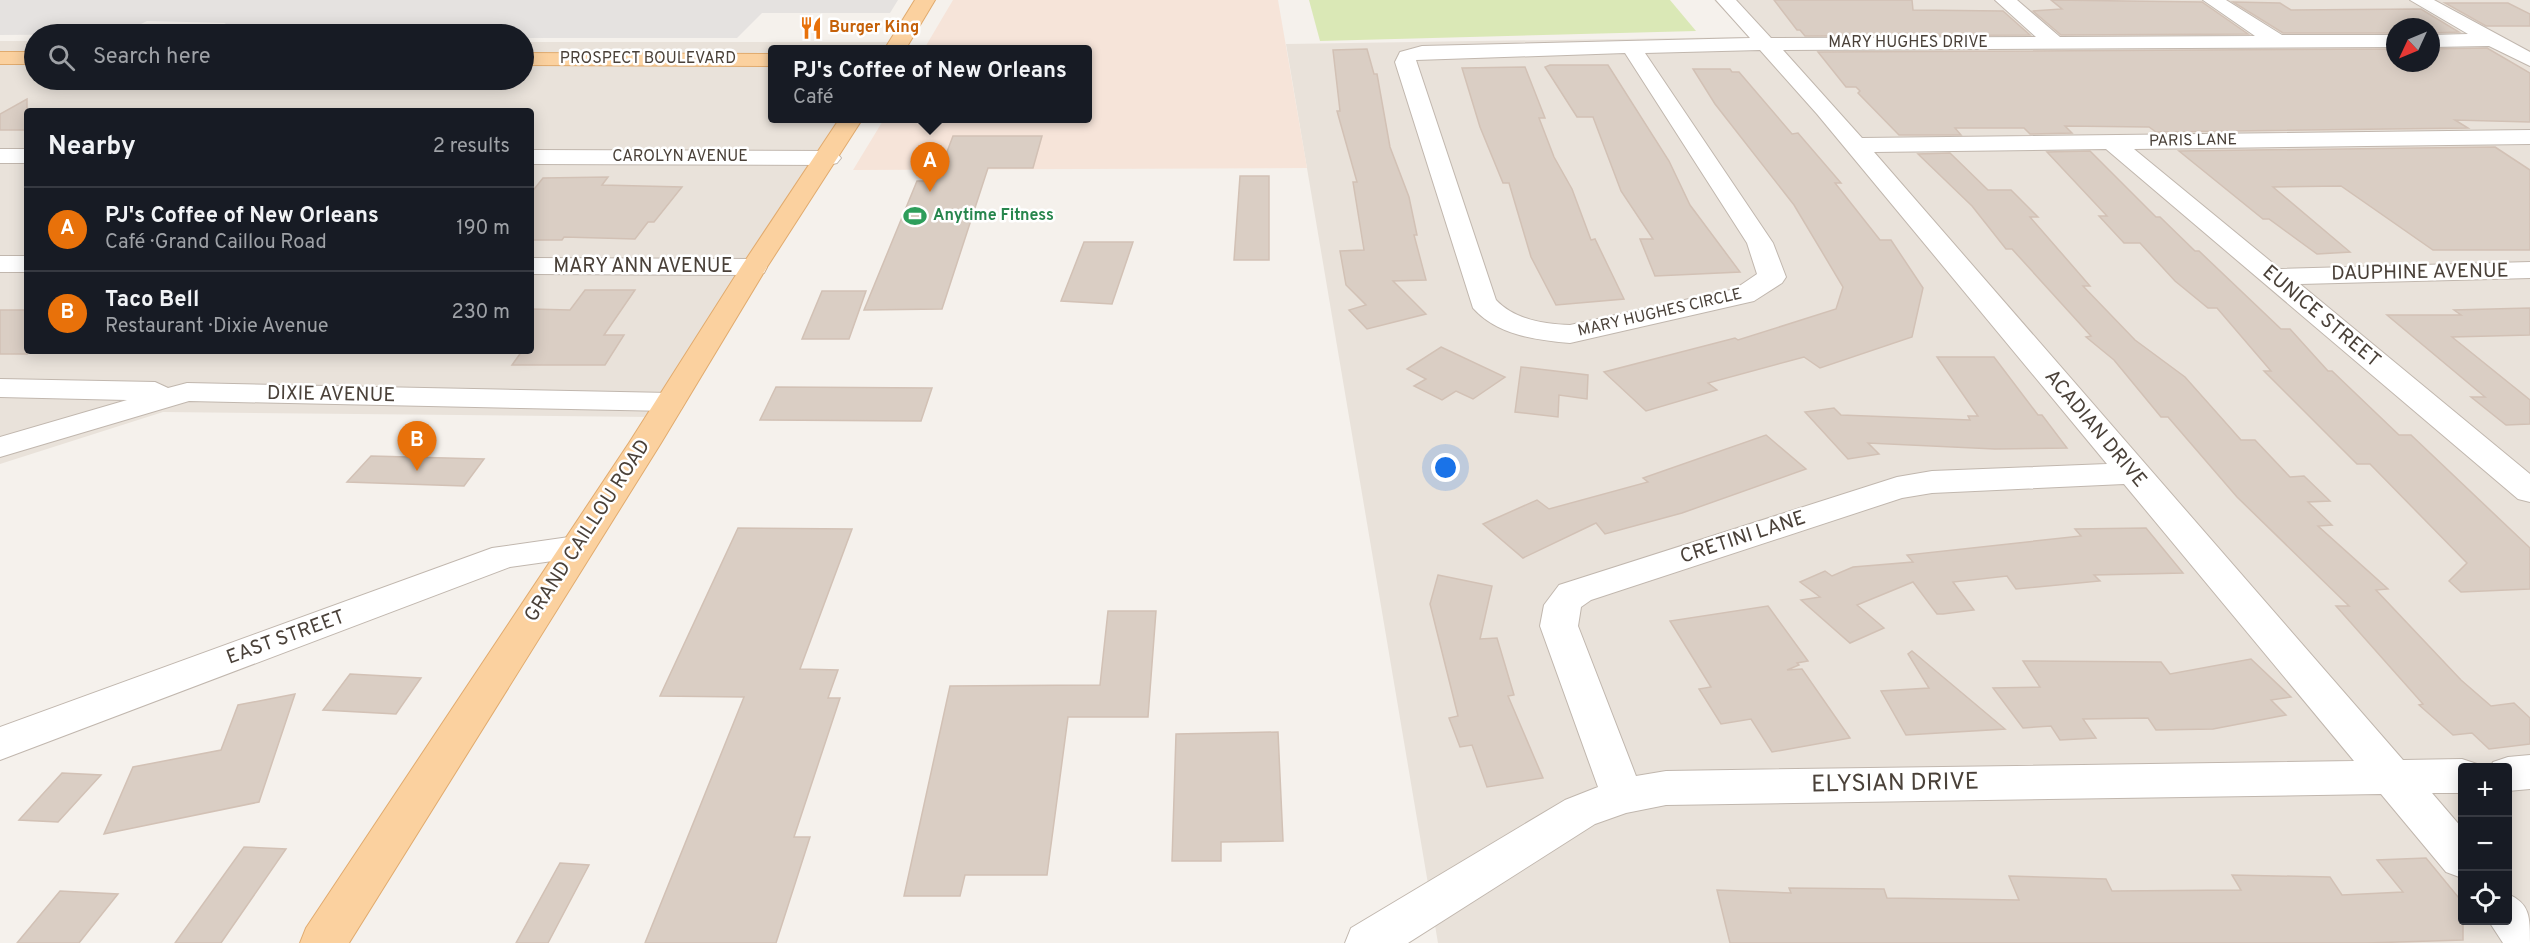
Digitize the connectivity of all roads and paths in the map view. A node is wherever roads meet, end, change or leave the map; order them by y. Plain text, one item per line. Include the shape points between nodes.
1 (925, 0) edge
2 (1726, 0) edge
3 (2005, 0) edge
4 (2213, 0) edge
5 (2420, 0) edge
6 (2494, 40) junction
7 (2530, 40) edge
8 (2386, 41) edge
9 (2440, 41) edge
10 (2277, 42) junction
11 (2055, 43) junction
12 (1767, 44) junction
13 (897, 45) edge
14 (1631, 47) junction
15 (0, 49) edge
16 (24, 49) edge
17 (534, 50) edge
18 (768, 50) edge
19 (1422, 52) joint
20 (0, 58) edge
21 (24, 58) edge
22 (534, 59) edge
23 (768, 60) edge
24 (2530, 60) edge
25 (849, 123) edge
26 (2530, 137) edge
27 (2112, 142) junction
28 (1855, 146) junction
29 (0, 156) edge
30 (24, 156) edge
31 (534, 157) edge
32 (829, 158) junction
33 (0, 264) edge
34 (24, 264) edge
35 (534, 266) edge
36 (754, 267) junction
37 (2530, 270) edge
38 (2273, 277) junction
39 (0, 388) edge
40 (187, 392) junction
41 (670, 402) junction
42 (0, 447) edge
43 (2518, 470) edge
44 (2132, 473) junction
45 (2530, 491) edge
46 (576, 548) junction
47 (0, 744) edge
48 (2530, 772) edge
49 (2512, 774) edge
50 (2458, 776) edge
51 (2396, 778) junction
52 (1622, 796) junction
53 (2458, 854) edge
54 (2512, 919) edge
55 (2530, 942) edge
56 (323, 943) edge
57 (1368, 943) edge

1 - 13 main road
2 - 12 street, ACADIAN DRIVE
3 - 11 street
4 - 10 street
5 - 6 street
6 - 7 street
6 - 9 street
6 - 24 street
8 - 10 street, MARY HUGHES DRIVE
10 - 11 street, MARY HUGHES DRIVE
11 - 12 street, MARY HUGHES DRIVE
12 - 14 street, MARY HUGHES DRIVE
12 - 28 street, ACADIAN DRIVE
14 - 19 street, MARY HUGHES DRIVE
14 - 19 street, MARY HUGHES CIRCLE via 1760,243 1772,277 1743,295 1570,334 1541,332 1510,322 1483,302 1405,62 1407,56
15 - 16 main road
17 - 18 main road, PROSPECT BOULEVARD
20 - 21 main road
22 - 23 main road, PROSPECT BOULEVARD
25 - 32 main road, GRAND CAILLOU ROAD
26 - 27 street, PARIS LANE
27 - 28 street, PARIS LANE
27 - 38 street, EUNICE STREET
28 - 44 street, ACADIAN DRIVE
29 - 30 street
31 - 32 street, CAROLYN AVENUE
32 - 36 main road, GRAND CAILLOU ROAD
33 - 34 street
35 - 36 street, MARY ANN AVENUE
36 - 41 main road, GRAND CAILLOU ROAD
37 - 38 street, DAUPHINE AVENUE
38 - 43 street, EUNICE STREET
39 - 40 street
40 - 41 street, DIXIE AVENUE
40 - 42 street, DIXIE AVENUE
41 - 46 main road, GRAND CAILLOU ROAD
43 - 45 street, EUNICE STREET
44 - 51 street, ACADIAN DRIVE
44 - 52 street, CRETINI LANE via 1932,482 1897,488 1566,597 1561,603 1559,627
46 - 47 street, EAST STREET via 505,556
46 - 56 main road, GRAND CAILLOU ROAD
48 - 49 street
50 - 51 street, ELYSIAN DRIVE
51 - 52 street, ELYSIAN DRIVE via 1699,786
51 - 53 street, ACADIAN DRIVE
52 - 57 street, ELYSIAN DRIVE via 1580,812
54 - 55 street

